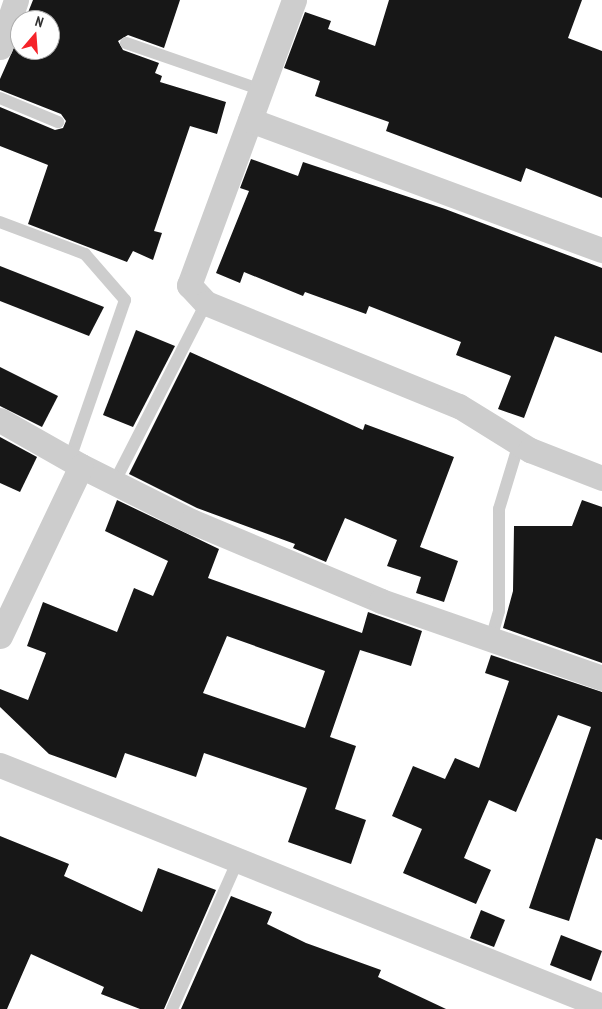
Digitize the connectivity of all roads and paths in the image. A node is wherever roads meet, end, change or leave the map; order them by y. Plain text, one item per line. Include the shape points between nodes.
1 (16, 0) edge
2 (294, 0) edge
3 (126, 43) dead end
4 (0, 47) edge
5 (259, 89) junction
6 (0, 98) edge
7 (250, 120) junction
8 (58, 122) dead end
9 (0, 222) edge
10 (602, 250) edge
11 (206, 303) junction
12 (0, 420) edge
13 (519, 443) junction
14 (76, 462) junction
15 (602, 478) edge
16 (115, 481) junction
17 (0, 636) edge
18 (491, 639) junction
19 (602, 678) edge
20 (0, 765) edge
21 (238, 860) junction
22 (602, 1006) edge
23 (172, 1009) edge

1 - 4 street
2 - 5 street
3 - 5 lane
5 - 7 street
6 - 8 lane
7 - 10 street
7 - 11 street via 189,285
9 - 14 lane via 85,254 125,300
11 - 13 street via 460,406
11 - 16 lane
12 - 14 street
13 - 15 street
13 - 18 lane via 499,509 499,611
14 - 16 street
14 - 17 street
16 - 18 street via 191,521 336,582
18 - 19 street
20 - 21 street
21 - 22 street
21 - 23 lane

